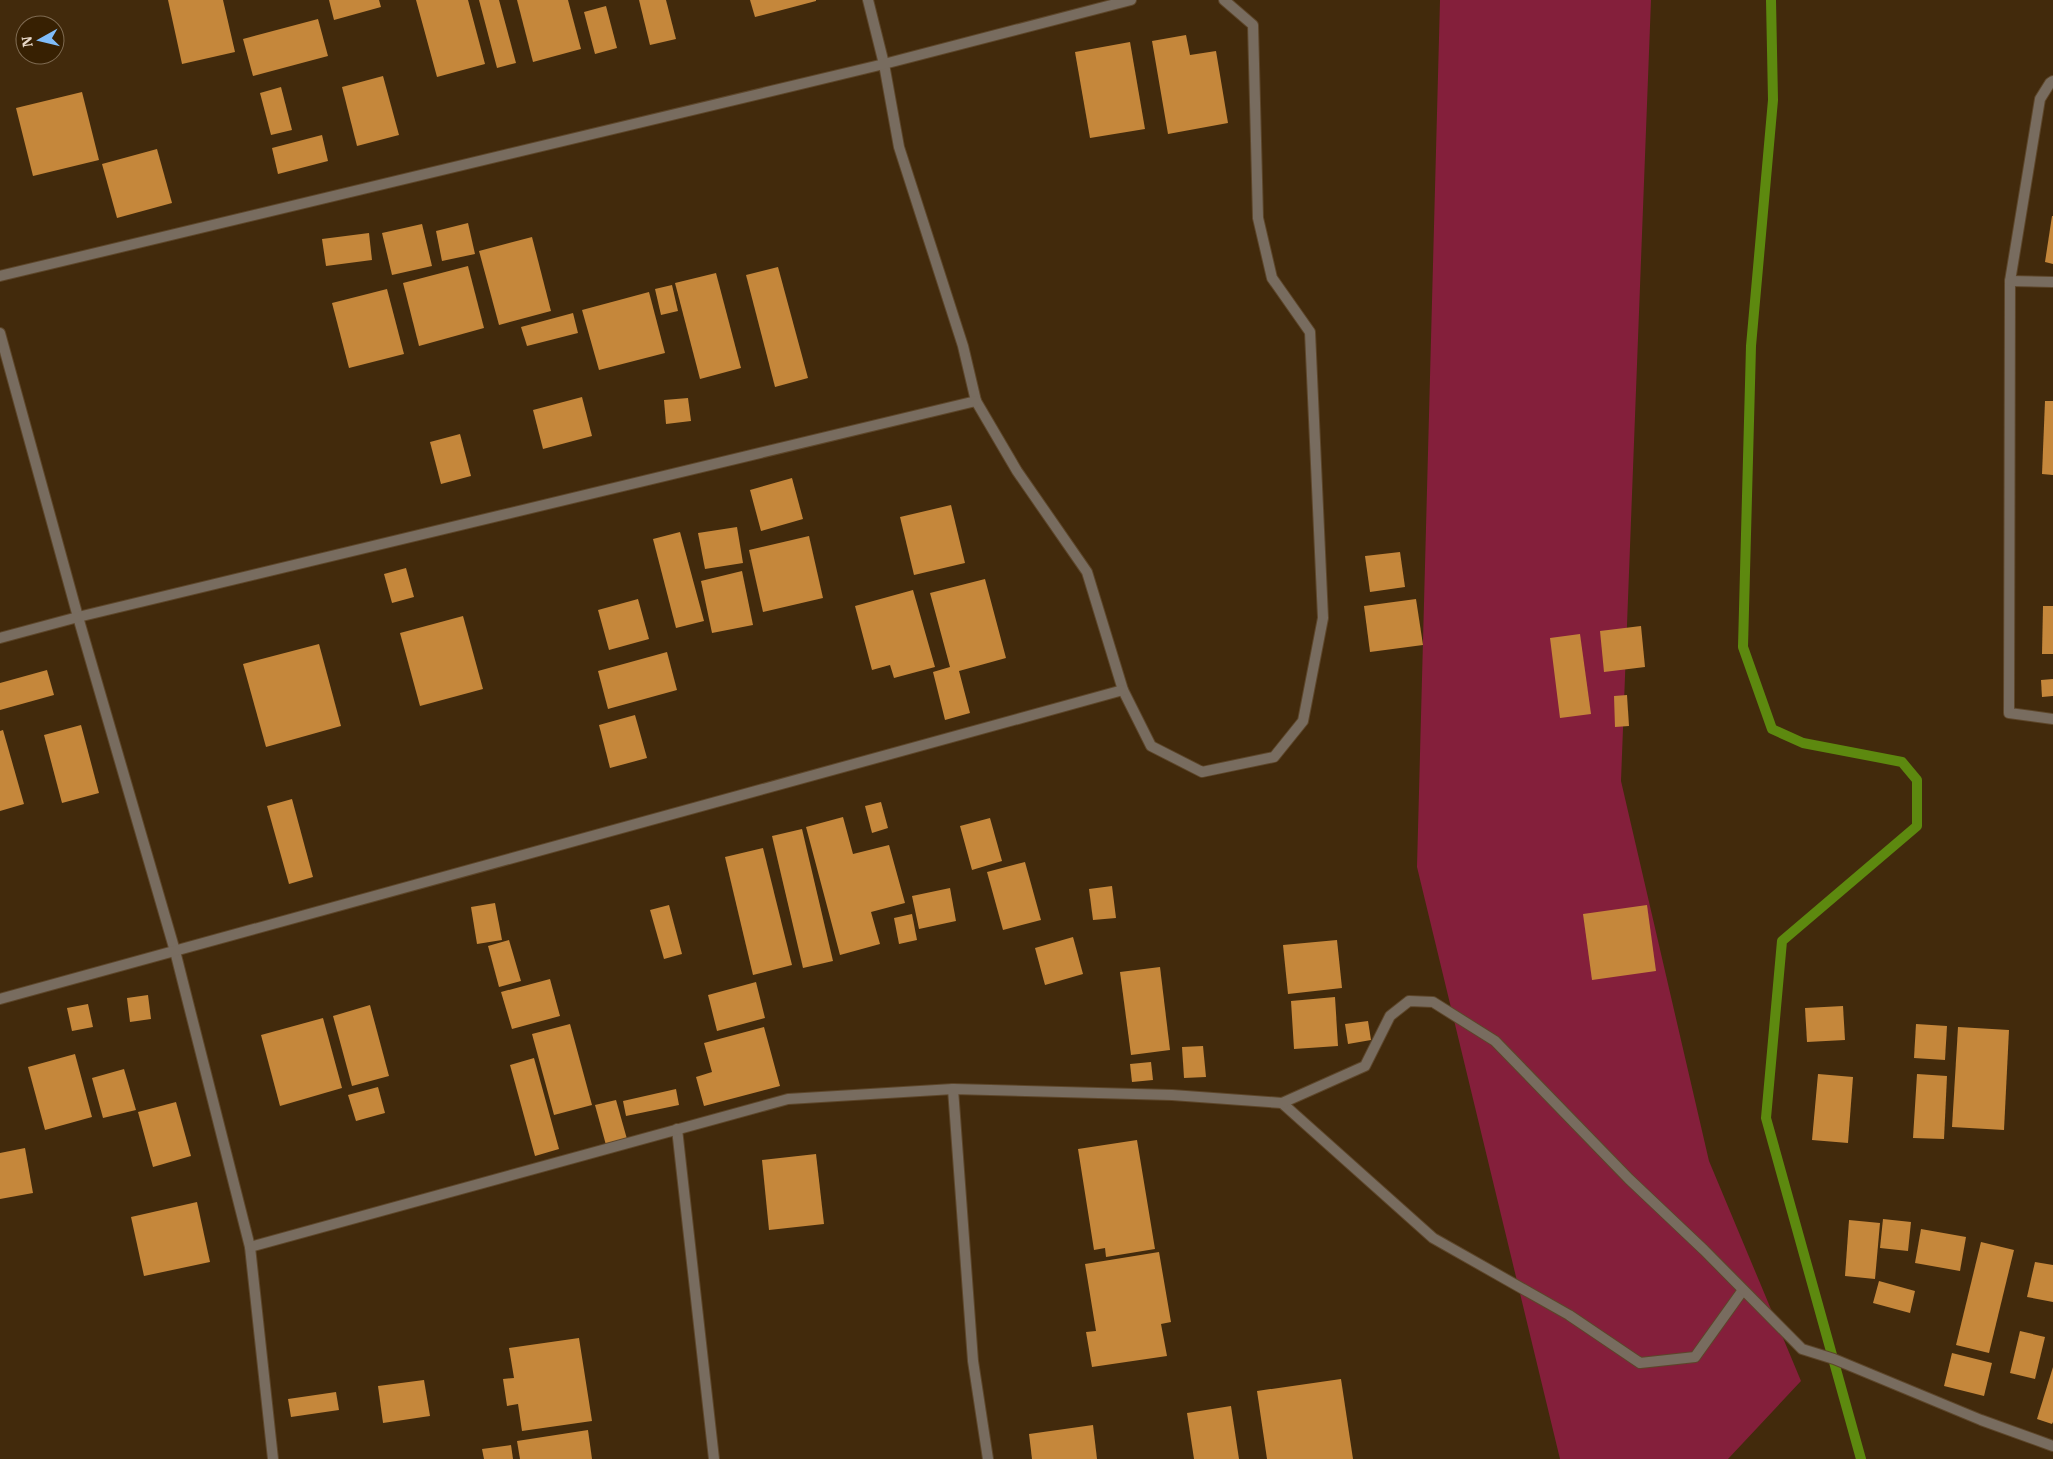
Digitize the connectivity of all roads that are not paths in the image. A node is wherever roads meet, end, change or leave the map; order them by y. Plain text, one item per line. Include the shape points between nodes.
1 (868, 0) edge
2 (1131, 0) edge
3 (1224, 0) edge
4 (884, 64) junction
5 (2053, 82) edge
6 (0, 276) edge
7 (2010, 281) junction
8 (2053, 282) edge
9 (0, 333) edge
10 (976, 401) junction
11 (78, 617) junction
12 (0, 638) edge
13 (1123, 690) junction
14 (2053, 719) edge
15 (175, 951) junction
16 (0, 999) edge
17 (953, 1089) junction
18 (1282, 1103) junction
19 (677, 1129) junction
20 (250, 1248) junction
21 (1743, 1290) junction
22 (2053, 1446) edge
23 (273, 1459) edge
24 (714, 1459) edge
25 (988, 1459) edge

1 - 4 street
2 - 4 street
3 - 13 street via 1253,25 1258,218 1272,278 1310,332 1323,618 1303,721 1274,757 1202,772 1151,746
4 - 6 street
4 - 10 street via 899,147 958,329
5 - 7 street via 2040,99
7 - 8 street
7 - 14 street via 2009,713
9 - 11 street
10 - 11 street
10 - 13 street via 1017,471 1087,572
11 - 12 street
11 - 15 street
13 - 15 street
15 - 16 street
15 - 20 street
17 - 18 street via 1172,1095
17 - 19 street via 788,1099
17 - 25 street via 973,1361
18 - 21 street via 1434,1238 1568,1315 1640,1363 1695,1357
18 - 21 street via 1366,1066 1390,1016 1409,1001 1433,1002 1495,1041
19 - 20 street
19 - 24 street
20 - 23 street
21 - 22 street via 1802,1349

